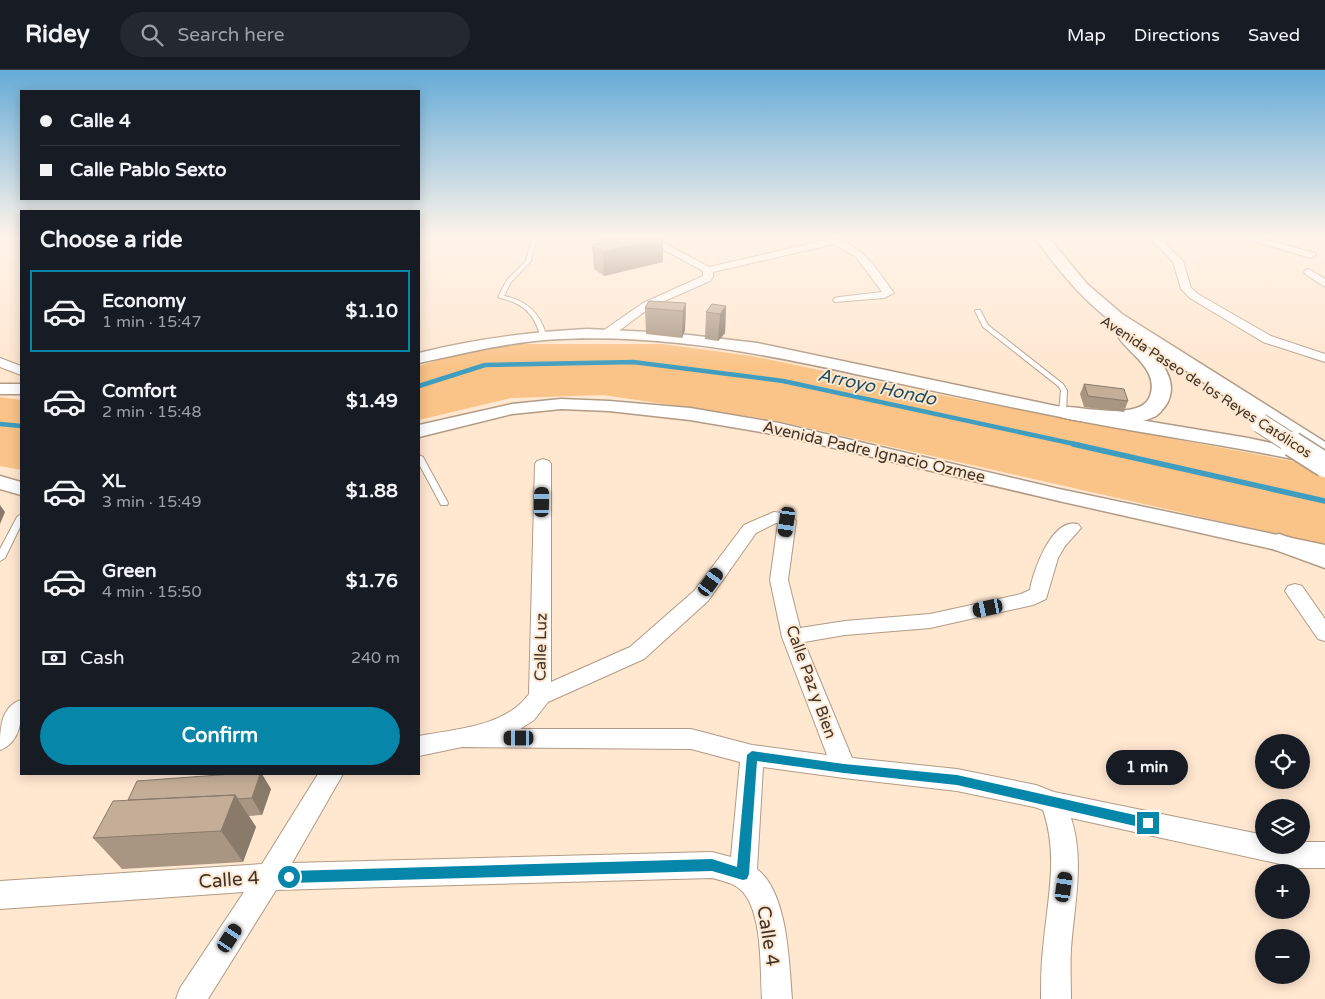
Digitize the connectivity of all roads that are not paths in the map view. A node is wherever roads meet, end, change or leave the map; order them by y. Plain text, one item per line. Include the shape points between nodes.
1 (507, 281) edge
2 (701, 281) edge
3 (879, 281) edge
4 (1064, 281) edge
5 (1077, 281) edge
6 (1184, 281) edge
7 (839, 300) dead end
8 (978, 311) dead end
9 (608, 333) junction
10 (543, 335) junction
11 (1128, 338) junction
12 (420, 358) edge
13 (1325, 358) edge
14 (0, 362) edge
15 (20, 371) edge
16 (0, 389) edge
17 (20, 389) edge
18 (1066, 413) junction
19 (1268, 422) junction
20 (420, 431) edge
21 (1325, 451) edge
22 (420, 459) edge
23 (1325, 460) edge
24 (543, 464) dead end
25 (1325, 465) edge
26 (0, 482) edge
27 (20, 489) edge
28 (444, 503) dead end
29 (20, 519) edge
30 (1072, 528) dead end
31 (1279, 542) junction
32 (1325, 554) edge
33 (0, 558) edge
34 (1325, 560) edge
35 (1295, 591) dead end
36 (1325, 634) edge
37 (792, 637) junction
38 (540, 696) junction
39 (20, 710) edge
40 (463, 738) junction
41 (0, 740) edge
42 (420, 746) edge
43 (752, 755) junction
44 (844, 768) junction
45 (330, 775) edge
46 (1053, 803) junction
47 (1325, 855) edge
48 (743, 874) junction
49 (269, 877) junction
50 (0, 895) edge
51 (191, 999) edge
52 (777, 999) edge
53 (1056, 999) edge

1 - 10 lane via 501,297 512,298 531,311 541,324
2 - 9 street via 647,305
3 - 7 street via 888,293
4 - 11 main road, Avenida Paseo de los Reyes Católicos via 1103,321
5 - 19 main road, Avenida Paseo de los Reyes Católicos via 1116,318
6 - 13 street via 1186,289 1194,296 1242,326 1267,339
8 - 18 lane via 985,326 1061,385
9 - 10 street
9 - 18 street via 758,348
10 - 12 street via 503,338
11 - 18 main road via 1159,376 1162,394 1155,407 1130,416
11 - 19 main road, Avenida Paseo de los Reyes Católicos
14 - 15 street
16 - 17 street
18 - 23 street
19 - 21 main road, Avenida Paseo de los Reyes Católicos
19 - 25 main road, Avenida Paseo de los Reyes Católicos, bridge
20 - 31 street, Avenida Padre Ignacio Ozmee via 512,409 561,404 690,414 778,429 1059,495
22 - 28 lane
24 - 38 street, Calle Luz
26 - 27 street
29 - 33 lane
30 - 37 street via 1060,539 1045,567 1039,594 1026,600 930,621 845,628
31 - 32 street, Avenida Padre Ignacio Ozmee
31 - 34 main road
35 - 36 street
37 - 38 street, Calle Paz y Bien via 779,580 787,522 774,516 750,528 701,596 637,653
37 - 44 street, Calle Paz y Bien
38 - 40 street, Calle Luz via 526,714
39 - 41 street
40 - 42 street, Calle Luz
40 - 43 street via 691,739
43 - 44 street
43 - 48 street
44 - 46 street via 957,780 1036,796
45 - 49 street
46 - 47 street via 1298,855
46 - 53 street via 1060,820 1066,872 1057,951
48 - 49 street, Calle 4 via 712,865
48 - 52 street, Calle 4 via 760,892 768,915
49 - 50 street, Calle 4
49 - 51 street

